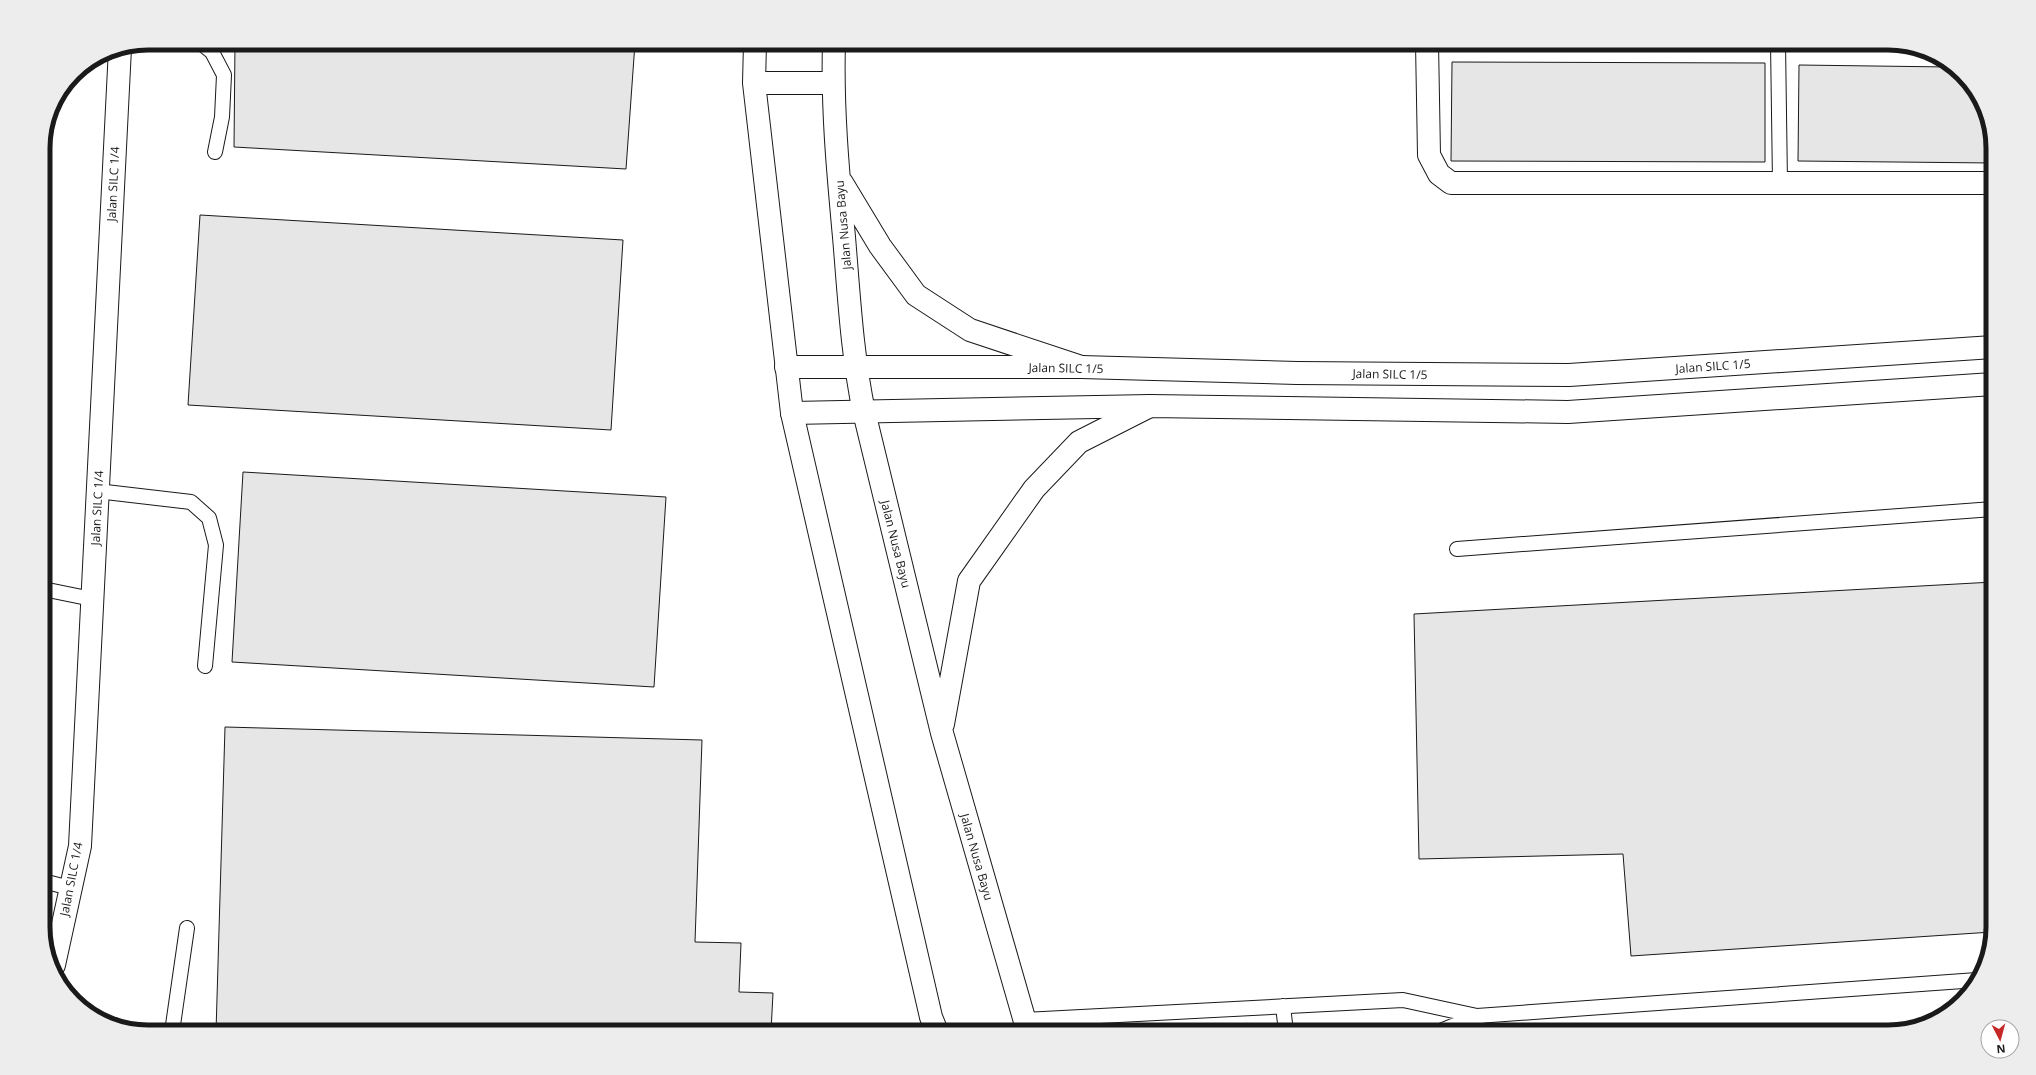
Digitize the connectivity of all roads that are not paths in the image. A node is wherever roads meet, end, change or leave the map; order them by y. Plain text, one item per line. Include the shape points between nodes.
1 (210, 50) edge
2 (754, 50) edge
3 (834, 50) edge
4 (1427, 50) edge
5 (1778, 50) edge
6 (120, 54) edge
7 (754, 83) junction
8 (833, 83) junction
9 (215, 152) dead end
10 (839, 178) junction
11 (1780, 183) junction
12 (1986, 183) edge
13 (1986, 347) edge
14 (855, 366) junction
15 (786, 367) junction
16 (1081, 367) junction
17 (1986, 384) edge
18 (1150, 406) junction
19 (864, 412) junction
20 (792, 413) junction
21 (97, 491) junction
22 (1986, 510) edge
23 (1457, 549) dead end
24 (50, 590) edge
25 (92, 599) junction
26 (205, 666) dead end
27 (942, 733) junction
28 (50, 883) edge
29 (70, 888) junction
30 (187, 928) dead end
31 (55, 959) edge
32 (1971, 980) edge
33 (1283, 1006) junction
34 (1476, 1016) junction
35 (173, 1025) edge
36 (934, 1025) edge
37 (1026, 1025) edge
38 (1039, 1025) edge
39 (1285, 1025) edge
40 (1455, 1025) edge
41 (1477, 1025) edge

1 - 9 lane via 224,75 222,117
2 - 7 street
3 - 8 street, Jalan Nusa Bayu
4 - 11 street via 1429,154 1439,174 1451,183
5 - 11 lane
6 - 21 street, Jalan SILC 1/4
7 - 8 street
7 - 15 street
8 - 10 street, Jalan Nusa Bayu
10 - 14 street, Jalan Nusa Bayu
10 - 16 street via 880,246 916,295 970,330
11 - 12 street
13 - 16 street, Jalan SILC 1/5 via 1569,376 1296,373
14 - 15 street, Jalan SILC 1/5
14 - 16 street, Jalan SILC 1/5
14 - 19 street, Jalan Nusa Bayu
15 - 20 street
17 - 18 street via 1568,412
18 - 19 street
18 - 27 street via 1079,442 1034,489 969,581
19 - 20 street
19 - 27 street, Jalan Nusa Bayu
20 - 36 street
21 - 25 street, Jalan SILC 1/4
21 - 26 lane via 191,502 209,518 216,545
22 - 23 lane
24 - 25 lane
25 - 29 street, Jalan SILC 1/4 via 80,846
27 - 37 street, Jalan Nusa Bayu
28 - 29 lane
29 - 31 street, Jalan SILC 1/4
30 - 35 lane
32 - 34 lane
33 - 34 lane via 1403,1000
33 - 38 lane
33 - 39 lane
34 - 40 lane
34 - 41 lane

